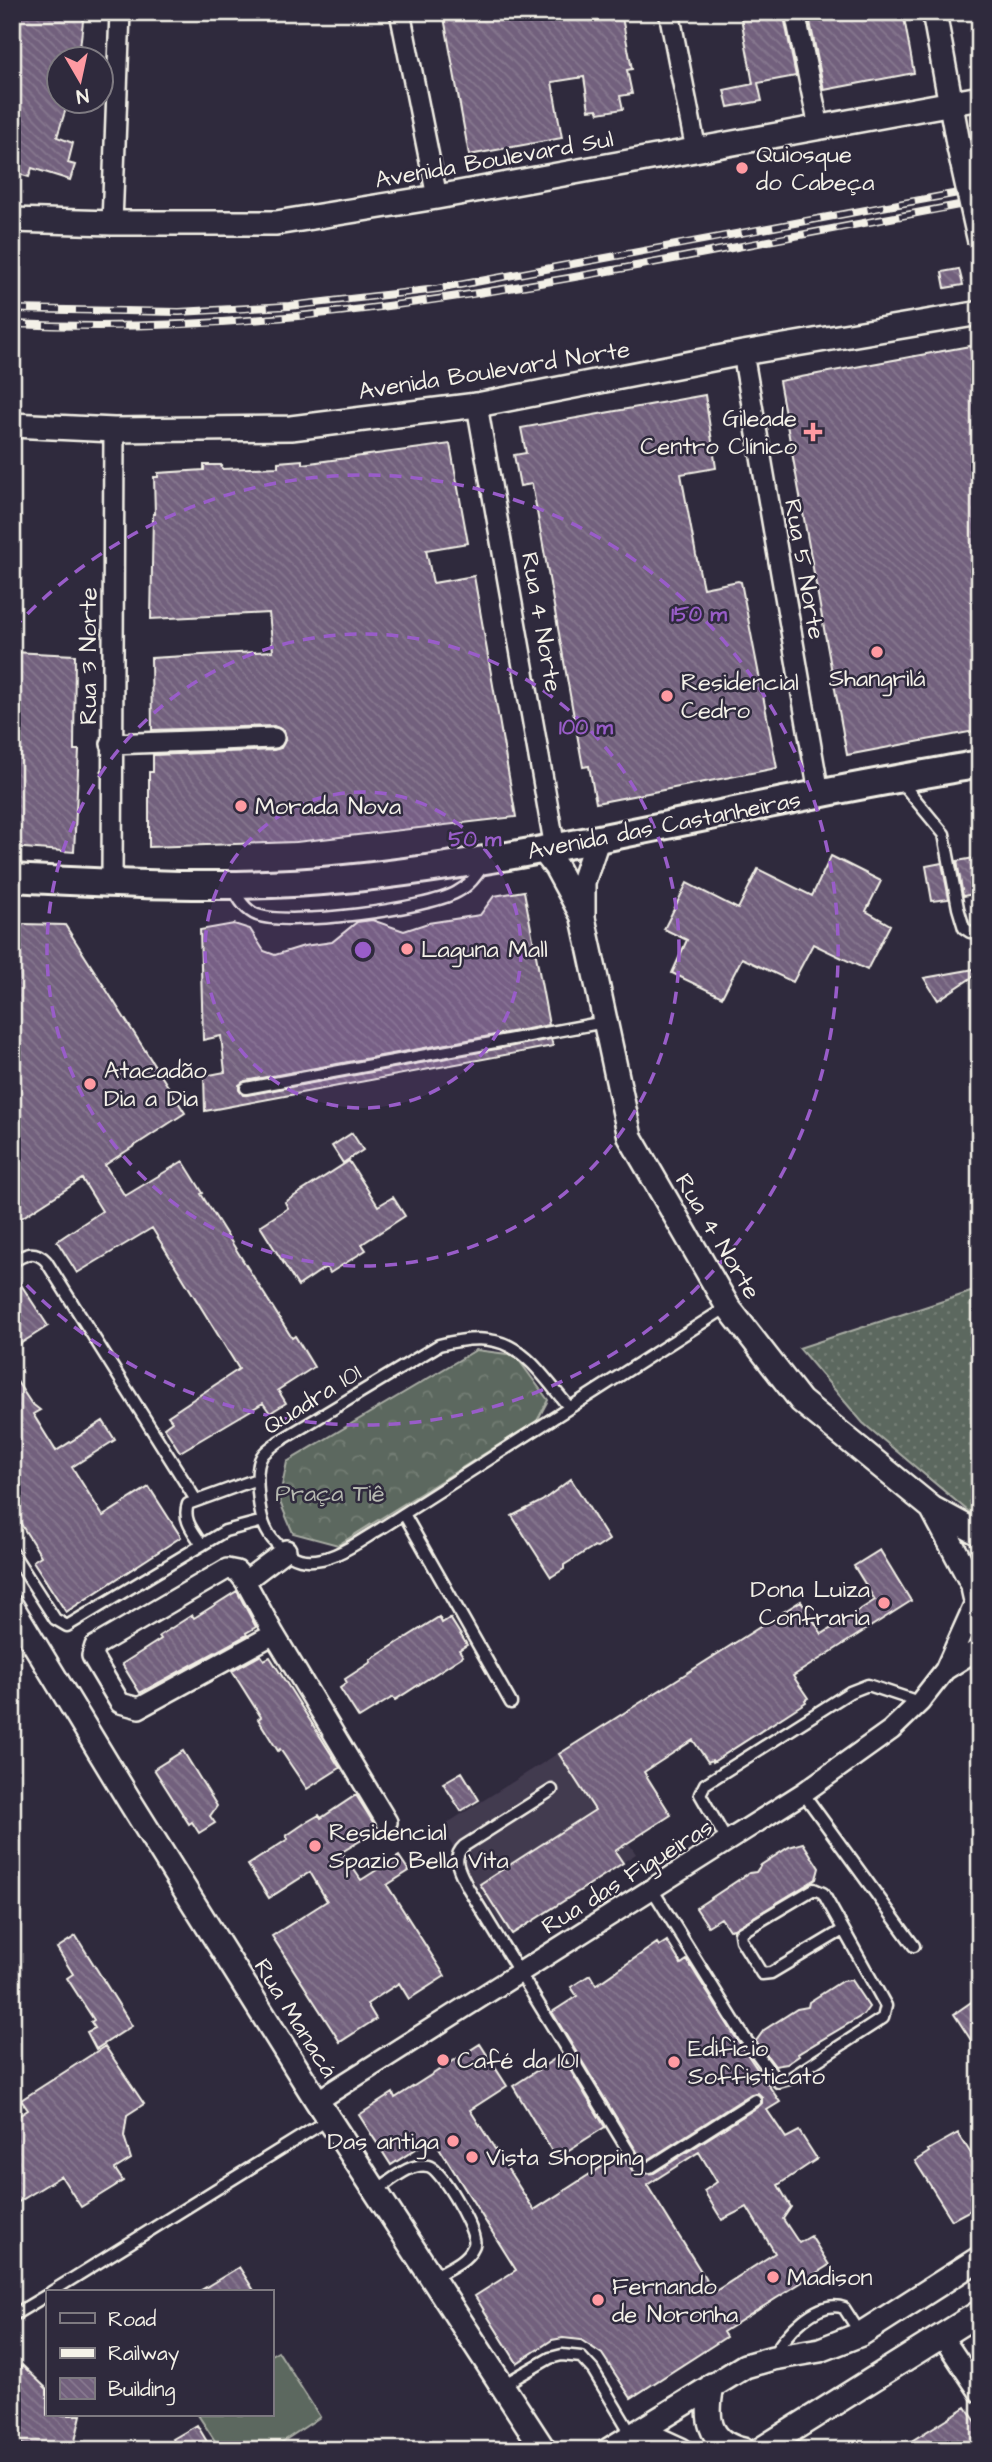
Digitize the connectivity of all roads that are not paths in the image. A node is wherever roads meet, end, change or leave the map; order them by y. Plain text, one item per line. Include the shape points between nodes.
1 (120, 12) edge
2 (400, 12) edge
3 (669, 12) edge
4 (795, 12) edge
5 (934, 12) edge
6 (980, 98) edge
7 (950, 103) junction
8 (819, 127) junction
9 (696, 150) junction
10 (437, 197) junction
11 (12, 219) edge
12 (112, 223) junction
13 (980, 242) edge
14 (980, 313) edge
15 (743, 353) junction
16 (477, 405) junction
17 (12, 425) edge
18 (114, 430) junction
19 (274, 738) dead end
20 (111, 744) junction
21 (980, 764) edge
22 (898, 779) junction
23 (820, 793) junction
24 (597, 840) junction
25 (549, 849) junction
26 (488, 859) junction
27 (12, 878) edge
28 (112, 883) junction
29 (233, 887) junction
30 (583, 918) junction
31 (980, 933) edge
32 (606, 1022) junction
33 (246, 1088) dead end
34 (12, 1262) edge
35 (728, 1307) junction
36 (569, 1408) junction
37 (257, 1479) junction
38 (196, 1500) junction
39 (932, 1508) junction
40 (404, 1514) junction
41 (263, 1521) junction
42 (980, 1534) edge
43 (202, 1545) junction
44 (286, 1550) junction
45 (12, 1552) edge
46 (245, 1581) junction
47 (977, 1589) edge
48 (12, 1607) edge
49 (274, 1634) junction
50 (980, 1648) edge
51 (945, 1670) junction
52 (920, 1702) junction
53 (511, 1703) dead end
54 (552, 1790) dead end
55 (803, 1793) junction
56 (387, 1822) dead end
57 (727, 1841) junction
58 (652, 1889) junction
59 (843, 1930) junction
60 (914, 1946) dead end
61 (521, 1972) junction
62 (755, 2101) dead end
63 (323, 2110) junction
64 (375, 2191) junction
65 (980, 2258) edge
66 (432, 2278) junction
67 (53, 2290) edge
68 (46, 2295) edge
69 (980, 2312) edge
70 (12, 2316) edge
71 (861, 2334) junction
72 (942, 2336) junction
73 (773, 2357) junction
74 (503, 2385) junction
75 (712, 2385) junction
76 (980, 2393) edge
77 (632, 2435) junction
78 (544, 2450) edge
79 (609, 2450) edge
80 (681, 2450) edge
81 (743, 2450) edge
82 (760, 2450) edge

1 - 12 street
2 - 10 street
3 - 9 street
4 - 8 street
5 - 7 street
6 - 7 street, Avenida Boulevard Sul
7 - 8 street, Avenida Boulevard Sul
7 - 13 street, bridge
8 - 9 street, Avenida Boulevard Sul
9 - 10 street, Avenida Boulevard Sul
10 - 12 street, Avenida Boulevard Sul via 276,223
11 - 12 street, Avenida Boulevard Sul
14 - 15 street, Avenida Boulevard Norte
15 - 16 street, Avenida Boulevard Norte
15 - 23 street, Rua 5 Norte
16 - 18 street, Avenida Boulevard Norte via 291,428
16 - 25 street, Rua 4 Norte
17 - 18 street, Avenida Boulevard Norte
18 - 20 street, Rua 3 Norte
19 - 20 street
20 - 28 street, Rua 3 Norte
21 - 22 main road, Avenida das Castanheiras
22 - 23 main road, Avenida das Castanheiras
22 - 31 lane via 944,834 964,928
23 - 24 main road, Avenida das Castanheiras
24 - 25 main road, Avenida das Castanheiras
24 - 30 street, Rua 4 Norte via 583,882
25 - 26 main road, Avenida das Castanheiras
25 - 30 street, Rua 4 Norte
26 - 29 main road, Avenida das Castanheiras via 346,879
26 - 29 lane via 472,882 458,892 432,902 353,914 280,920 243,905
27 - 28 main road, Avenida das Castanheiras
28 - 29 main road, Avenida das Castanheiras
30 - 32 street, Rua 4 Norte
32 - 33 lane
32 - 35 street, Rua 4 Norte via 630,1137
34 - 38 lane via 33,1253 47,1261
35 - 36 lane
35 - 39 street, Rua 4 Norte via 801,1401
36 - 37 lane, Quadra 101 via 515,1347 464,1338 439,1345 278,1441 262,1457
36 - 40 lane
37 - 38 lane
37 - 41 lane
38 - 43 lane via 188,1504 186,1520
39 - 42 street, Rua 4 Norte
39 - 47 street, Rua 4 Norte
40 - 44 lane via 339,1553 299,1559
40 - 53 lane
41 - 43 lane via 225,1531
41 - 44 lane via 268,1534
43 - 45 lane via 67,1626 55,1619
44 - 46 street
46 - 49 street
46 - 49 street via 237,1571 228,1569 95,1646 92,1656 120,1703 139,1708
47 - 51 street, Rua das Figueiras
48 - 63 street, Rua Manacá
49 - 56 street
50 - 51 street, Rua das Figueiras
51 - 52 street, Rua das Figueiras
52 - 55 street, Rua das Figueiras via 891,1730
52 - 57 lane via 868,1685 705,1784 700,1794
54 - 61 lane via 457,1852 468,1888
55 - 57 street, Rua das Figueiras
55 - 60 lane
57 - 58 street, Rua das Figueiras
58 - 59 lane via 744,2037 778,2082 883,2018 886,2006
58 - 61 street, Rua das Figueiras
59 - 59 lane via 823,1893 814,1889 740,1933 762,1974
61 - 62 lane via 638,2167 650,2167
61 - 63 street, Rua das Figueiras
63 - 64 street, Rua Manacá
63 - 67 lane
64 - 66 street, Rua Manacá
64 - 66 lane via 417,2166 434,2168 440,2175 467,2219 474,2245 468,2256
65 - 71 street
66 - 74 street, Rua Manacá
68 - 70 lane
69 - 72 street
71 - 73 street via 820,2350
71 - 73 lane via 844,2308 829,2305 792,2330
72 - 76 street
72 - 82 street
73 - 75 street via 745,2366
74 - 77 lane via 550,2358 581,2357
74 - 78 street, Rua Manacá
75 - 77 street
75 - 81 street via 710,2424 716,2436
77 - 79 street
77 - 80 street

